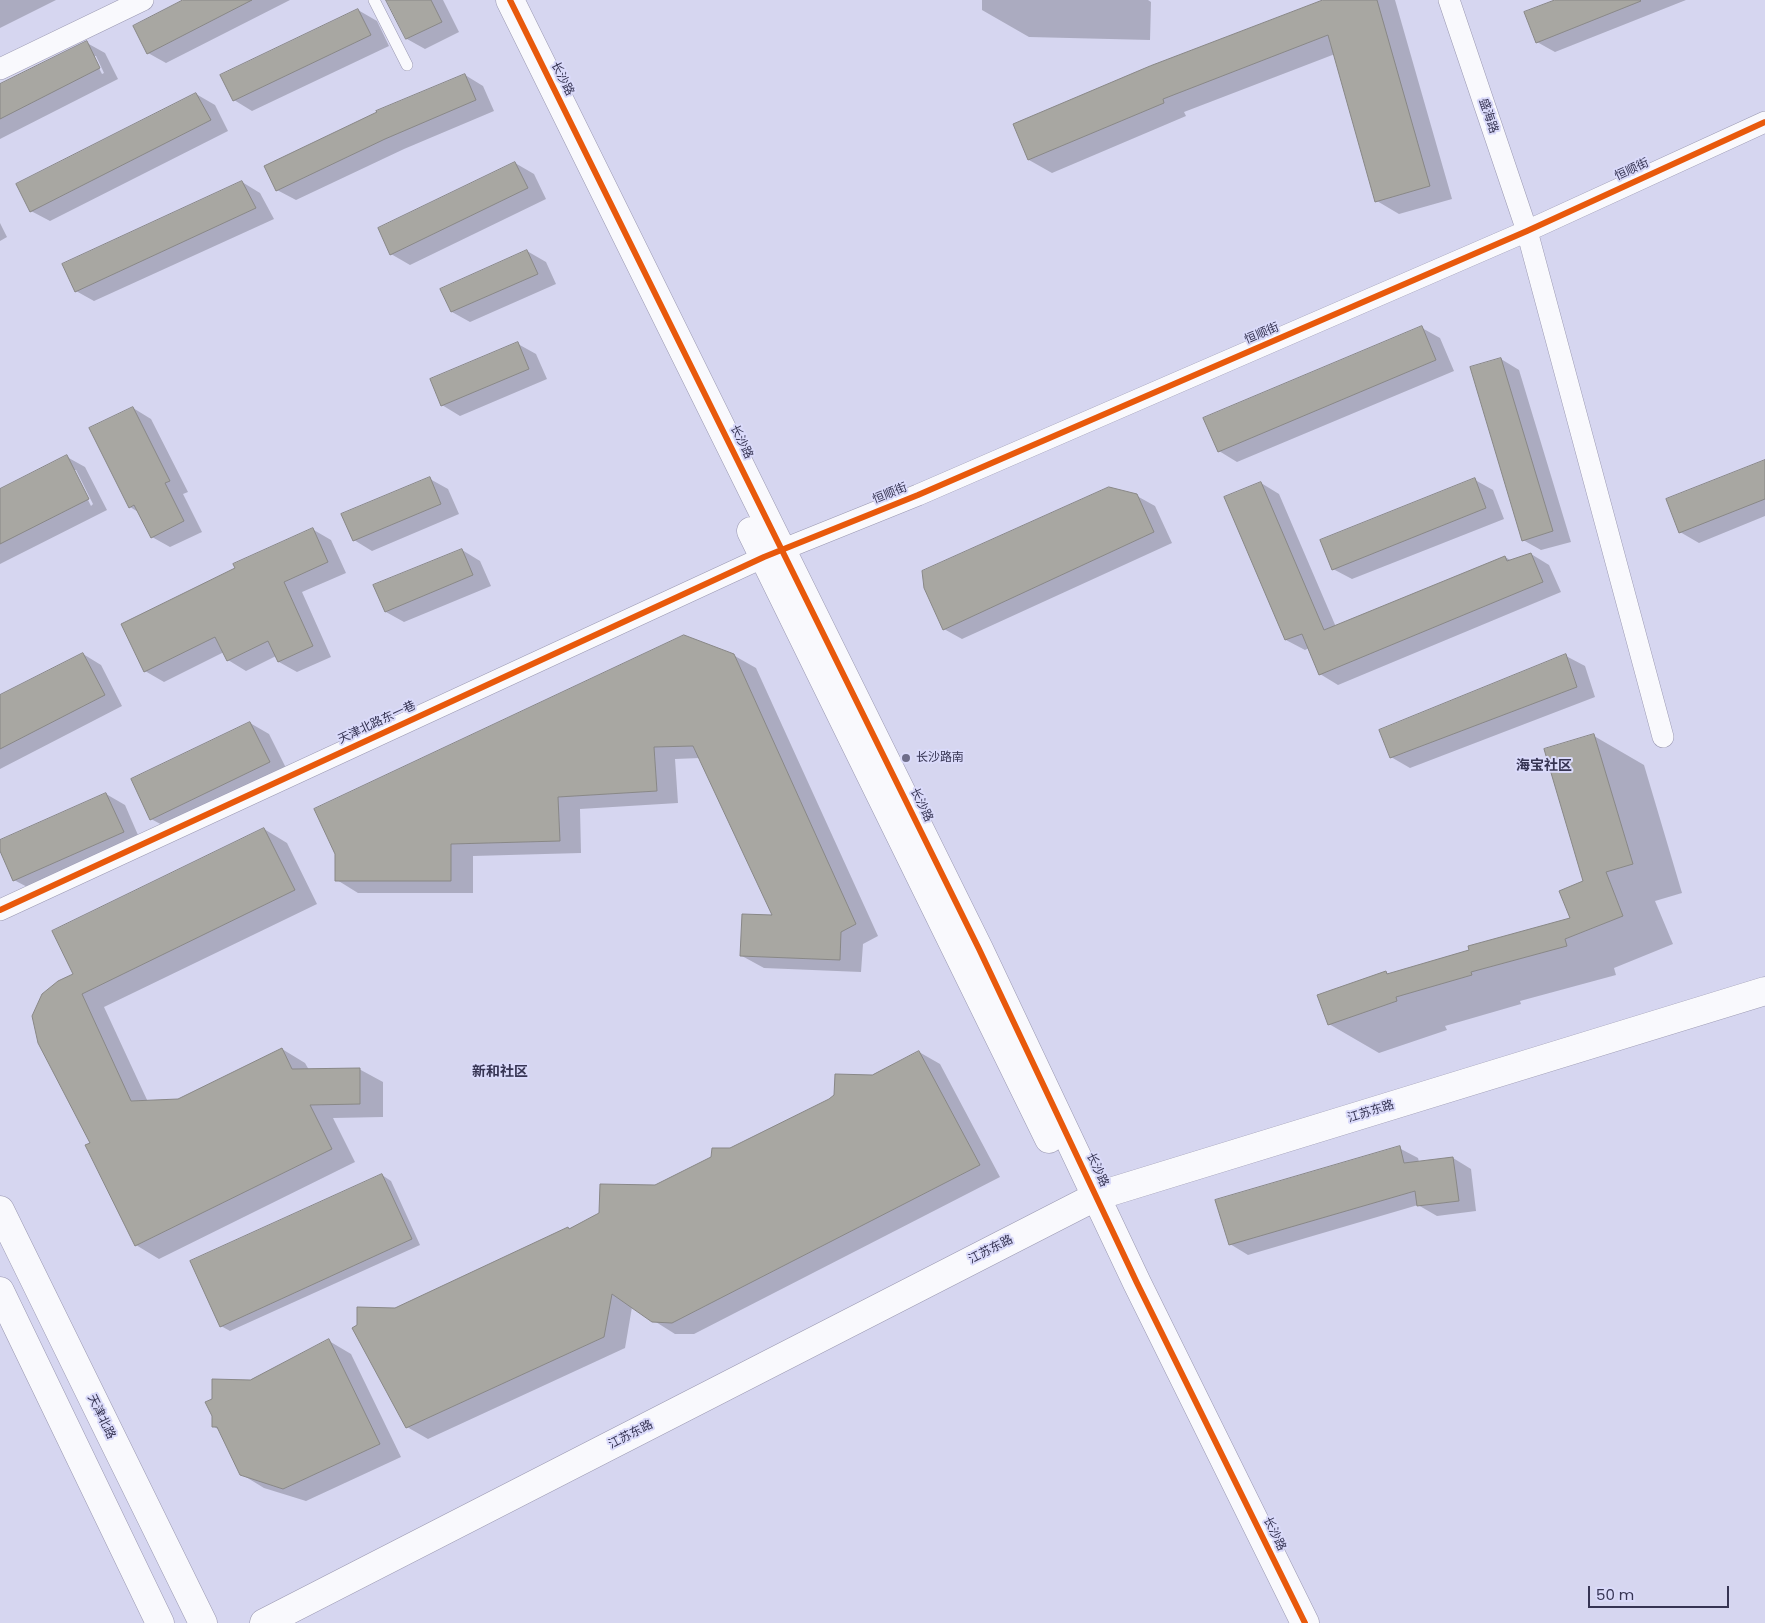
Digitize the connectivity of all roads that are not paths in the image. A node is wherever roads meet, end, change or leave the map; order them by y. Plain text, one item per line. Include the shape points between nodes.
1 (143, 0) edge
2 (374, 0) edge
3 (492, 0) edge
4 (510, 0) edge
5 (1449, 0) edge
6 (407, 65) dead end
7 (0, 69) edge
8 (1765, 122) edge
9 (1526, 231) junction
10 (773, 554) junction
11 (1663, 737) dead end
12 (0, 910) edge
13 (1765, 992) edge
14 (1089, 1200) junction
15 (0, 1210) edge
16 (0, 1291) edge
17 (160, 1623) edge
18 (202, 1623) edge
19 (264, 1623) edge
20 (1287, 1623) edge
21 (1305, 1623) edge

1 - 7 street
2 - 6 lane
3 - 10 street, 长沙路
4 - 10 street, 长沙路
5 - 9 street, 盛海路
8 - 9 street, 恒顺街
9 - 10 street, 恒顺街 via 918,495
9 - 11 street, 盛海路
10 - 12 street, 天津北路东一巷
10 - 14 street, 长沙路
13 - 14 street, 江苏东路
14 - 19 street, 江苏东路
14 - 20 street, 长沙路
14 - 21 street, 长沙路 via 1137,1282
15 - 18 street, 天津北路
16 - 17 street

